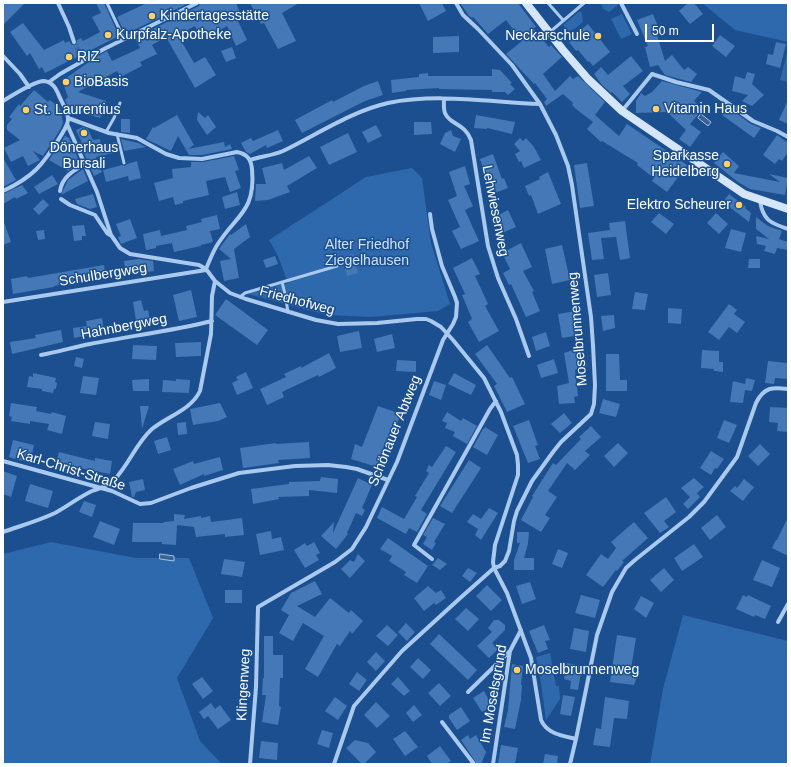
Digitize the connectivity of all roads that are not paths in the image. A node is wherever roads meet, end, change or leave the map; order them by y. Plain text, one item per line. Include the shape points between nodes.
1 (58, 3) edge
2 (107, 3) edge
3 (197, 3) edge
4 (456, 3) edge
5 (548, 3) edge
6 (576, 3) edge
7 (584, 3) edge
8 (621, 3) edge
9 (529, 4) edge
10 (579, 7) junction
11 (563, 20) junction
12 (549, 33) junction
13 (637, 34) dead end
14 (124, 39) junction
15 (74, 42) tunnel mouth
16 (81, 55) tunnel mouth
17 (3, 56) edge
18 (83, 61) junction
19 (49, 82) junction
20 (29, 87) junction
21 (444, 99) junction
22 (3, 101) edge
23 (120, 103) dead end
24 (540, 104) junction
25 (622, 111) junction
26 (68, 118) junction
27 (67, 124) junction
28 (106, 132) junction
29 (118, 134) junction
30 (788, 137) edge
31 (250, 160) junction
32 (124, 163) dead end
33 (85, 164) junction
34 (3, 191) edge
35 (60, 191) dead end
36 (61, 199) dead end
37 (760, 201) junction
38 (788, 209) edge
39 (430, 214) dead end
40 (788, 229) edge
41 (111, 235) junction
42 (336, 266) dead end
43 (206, 270) junction
44 (215, 281) junction
45 (282, 282) junction
46 (240, 297) junction
47 (3, 302) edge
48 (288, 312) junction
49 (212, 321) junction
50 (447, 333) junction
51 (42, 355) dead end
52 (529, 356) dead end
53 (788, 389) edge
54 (496, 401) junction
55 (3, 461) edge
56 (388, 480) junction
57 (102, 488) junction
58 (3, 532) edge
59 (432, 559) dead end
60 (494, 568) junction
61 (788, 604) edge
62 (258, 607) joint
63 (778, 622) dead end
64 (521, 630) junction
65 (510, 651) junction
66 (468, 692) dead end
67 (442, 722) dead end
68 (576, 739) junction
69 (250, 764) edge
70 (334, 764) edge
71 (474, 764) edge
72 (493, 764) edge
73 (570, 764) edge

1 - 15 street
2 - 14 lane
3 - 14 street
4 - 24 street, Moselbrunnenweg via 463,15 512,65
5 - 11 lane
6 - 10 lane
7 - 10 lane
8 - 13 street
9 - 12 main road
10 - 11 lane
11 - 12 lane
12 - 25 main road via 592,83
14 - 18 street
16 - 18 street
17 - 20 street
18 - 19 street
19 - 20 street
19 - 26 street via 56,90
20 - 22 street
21 - 24 street
21 - 31 street via 381,105 282,151
21 - 52 street, Lehwiesenweg via 446,115 463,128 471,140 488,246
23 - 28 lane
24 - 60 street, Moselbrunnenweg via 556,135 572,185 591,317 595,394 591,414 553,452 532,481 514,521 505,561
25 - 30 street via 652,74 709,90 753,121
25 - 37 main road via 744,194
26 - 27 street
26 - 28 street
27 - 33 street
27 - 34 street via 47,159 36,171
28 - 29 street
29 - 31 street via 136,138 179,158 202,159 237,152
29 - 32 lane
31 - 43 street via 250,201 242,215 216,246
33 - 35 street via 62,181
33 - 41 street
36 - 41 street via 70,206 95,215
37 - 38 main road
37 - 40 street via 767,220
39 - 50 street, Schönauer Abtweg via 442,266 457,303 456,317
41 - 43 street via 128,254 195,264
42 - 45 lane
43 - 44 street, Friedhofweg
43 - 47 street, Schulbergweg
44 - 46 street, Friedhofweg
44 - 49 street
45 - 46 lane via 245,293
45 - 48 lane
46 - 48 street, Friedhofweg
48 - 50 street, Friedhofweg via 338,324 426,319 436,323
49 - 51 street, Hahnbergweg
49 - 57 street via 198,396 149,432 123,470 109,485
50 - 54 street, Friedhofweg via 484,378
50 - 56 street, Schönauer Abtweg
53 - 68 street via 771,388 761,395 737,457 704,502 626,568 617,582 599,630
54 - 59 street via 414,545
54 - 60 street, Friedhofweg via 517,455 518,475 495,545
55 - 57 street, Karl-Christ-Straße
56 - 57 street, Karl-Christ-Straße via 346,466 295,466 234,475 146,504
56 - 62 street, Schönauer Abtweg via 366,527 345,556
57 - 58 street via 45,517
60 - 64 street via 508,593
60 - 70 street, Moselbrunnenweg via 402,651 354,706
61 - 63 street
62 - 69 street, Klingenweg via 256,687
64 - 65 street, Im Moselsgrund
64 - 68 street via 533,666 543,724 552,732
65 - 66 street
65 - 72 street, Im Moselsgrund
67 - 71 street, Im Moselsgrund
68 - 73 street

